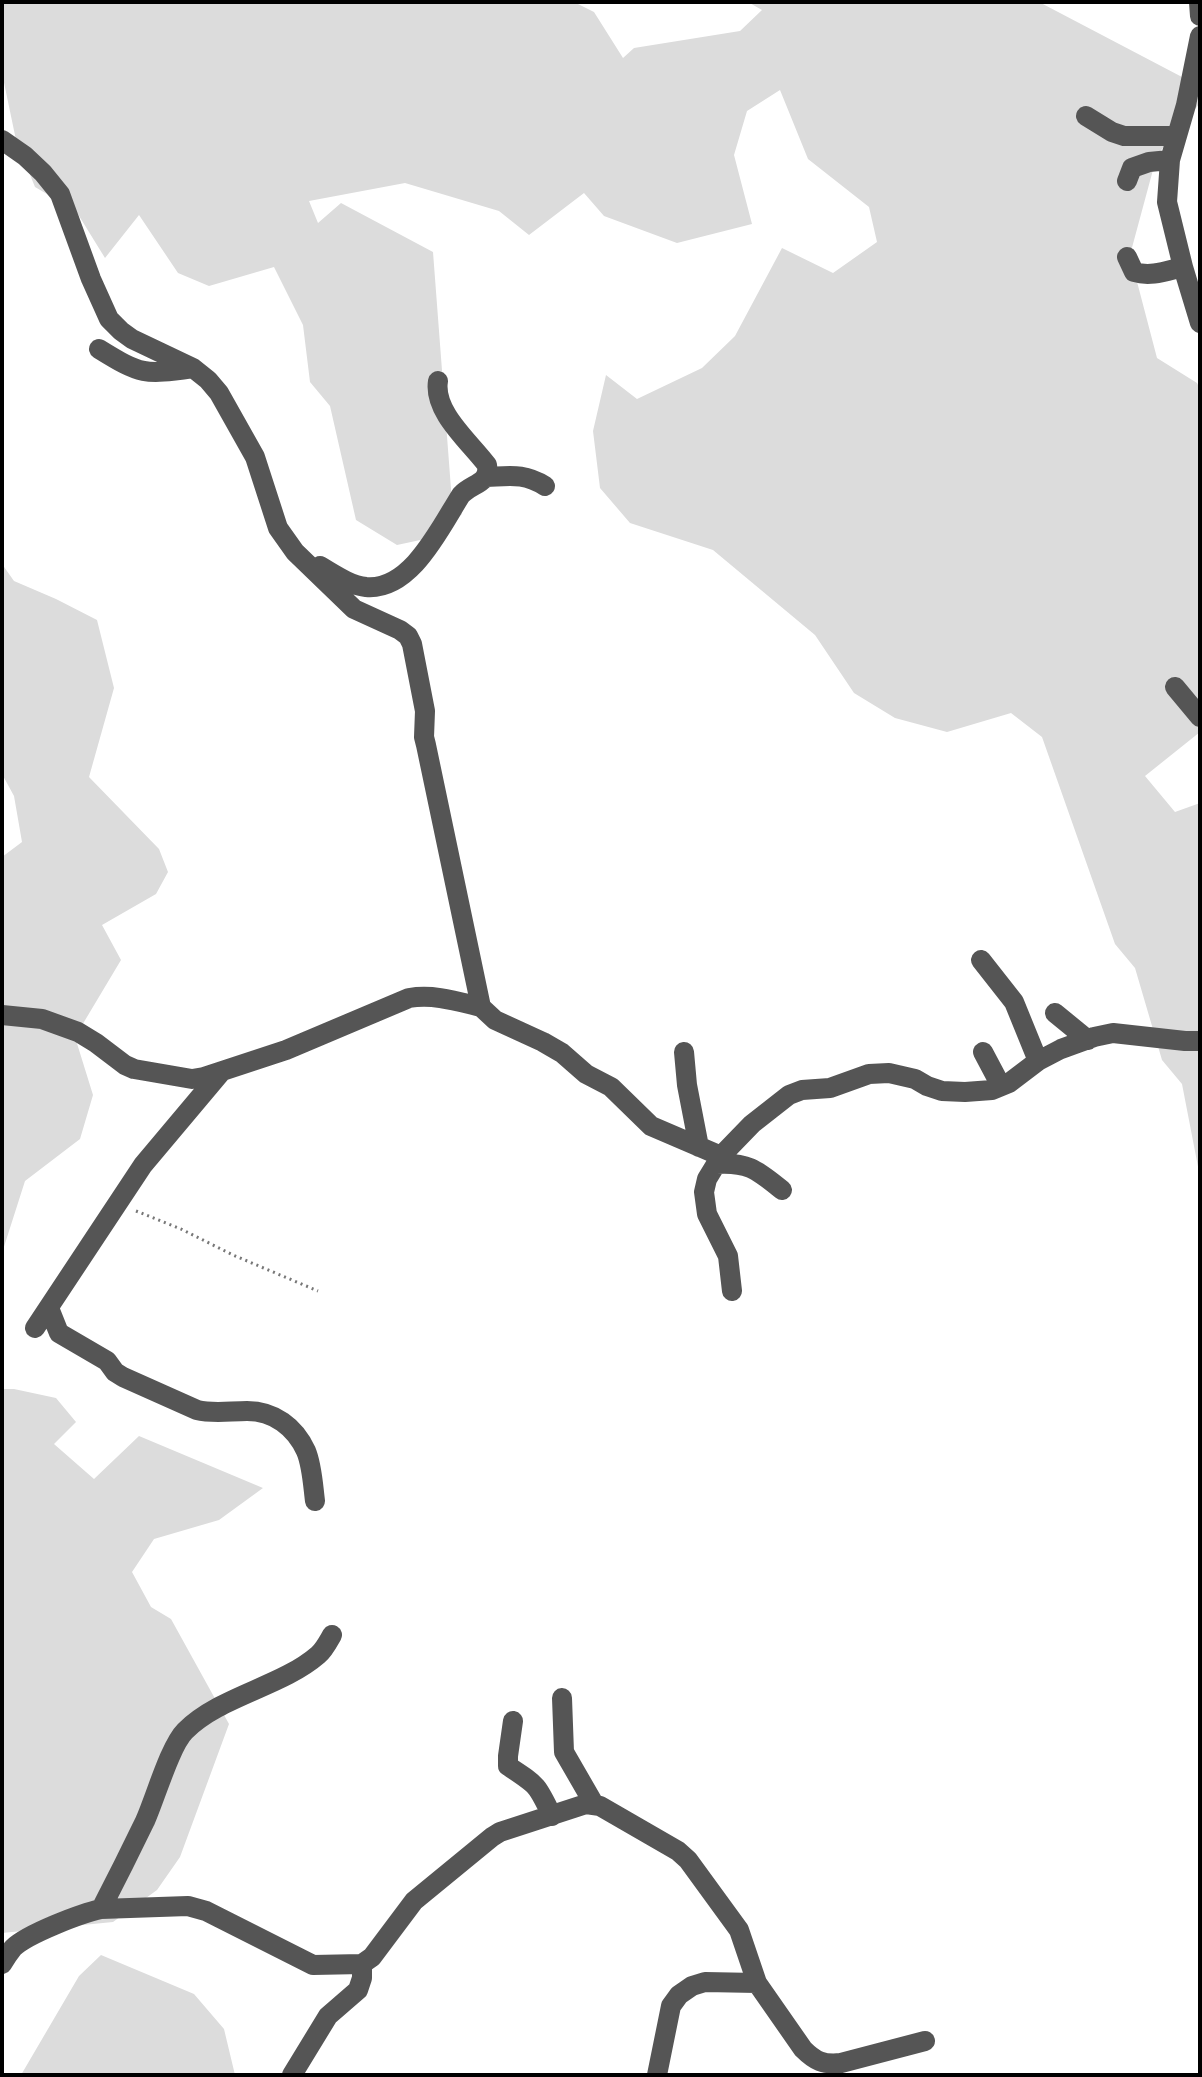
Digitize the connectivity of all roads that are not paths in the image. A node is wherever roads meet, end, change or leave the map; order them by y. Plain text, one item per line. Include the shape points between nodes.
1 (1199, 2) edge
2 (1200, 16) edge
3 (1200, 36) edge
4 (1086, 116) dead end
5 (1177, 136) junction
6 (2, 140) edge
7 (1170, 160) junction
8 (1127, 181) dead end
9 (1127, 257) dead end
10 (1183, 267) junction
11 (1200, 323) edge
12 (99, 349) dead end
13 (193, 368) junction
14 (438, 381) dead end
15 (487, 477) junction
16 (545, 486) dead end
17 (295, 552) junction
18 (1175, 687) dead end
19 (1200, 717) edge
20 (981, 960) dead end
21 (481, 1007) junction
22 (1055, 1013) dead end
23 (2, 1015) edge
24 (1088, 1040) junction
25 (1200, 1041) edge
26 (684, 1052) dead end
27 (983, 1052) dead end
28 (1038, 1061) junction
29 (222, 1071) junction
30 (1001, 1086) junction
31 (699, 1147) junction
32 (718, 1160) junction
33 (782, 1190) dead end
34 (732, 1291) dead end
35 (49, 1308) junction
36 (35, 1328) dead end
37 (315, 1501) dead end
38 (332, 1635) dead end
39 (562, 1698) dead end
40 (513, 1721) dead end
41 (594, 1804) junction
42 (552, 1816) junction
43 (101, 1909) junction
44 (2, 1964) edge
45 (362, 1964) junction
46 (757, 1983) junction
47 (925, 2041) dead end
48 (844, 2069) edge
49 (292, 2075) edge
50 (657, 2075) edge

1 - 2 street
3 - 5 street
4 - 5 street via 1124,136
5 - 7 street
6 - 13 street via 60,194 109,319 132,339
7 - 8 street via 1132,168
7 - 10 street via 1167,202
9 - 10 street via 1134,272 1143,274
10 - 11 street
12 - 13 street via 146,372
13 - 17 street via 219,393 255,457 278,528
14 - 15 street via 439,403 487,465
15 - 16 street via 520,475
15 - 17 street via 461,495 408,572 394,581 364,587
17 - 21 street via 354,609 400,630 412,644 425,711 424,737
18 - 19 street
20 - 28 street via 1014,1002
21 - 29 street via 440,997 409,998
21 - 31 street via 611,1087 651,1126
22 - 24 street
23 - 29 street via 42,1019 78,1032 134,1069 192,1079
24 - 25 street via 1131,1033
24 - 28 street
26 - 31 street
27 - 30 street
28 - 30 street
29 - 35 street via 143,1165
30 - 32 street via 941,1099 915,1079 889,1073 802,1090 752,1124
31 - 32 street
32 - 33 street via 749,1166
32 - 34 street via 707,1179 705,1203 728,1256
35 - 36 street
35 - 37 street via 59,1333 107,1361 123,1377 197,1410 258,1412 284,1422 307,1453
38 - 43 street via 315,1657 182,1733
39 - 41 street via 564,1752
40 - 42 street via 508,1766 535,1783
41 - 42 street
41 - 46 street via 683,1855 739,1930
42 - 45 street via 492,1837 414,1901
43 - 44 street via 24,1941
43 - 45 street via 188,1906 313,1965
45 - 49 street via 358,1990 328,2016
46 - 48 street via 803,2049 820,2063
46 - 50 street via 705,1982 679,1995 671,2006
47 - 48 street

